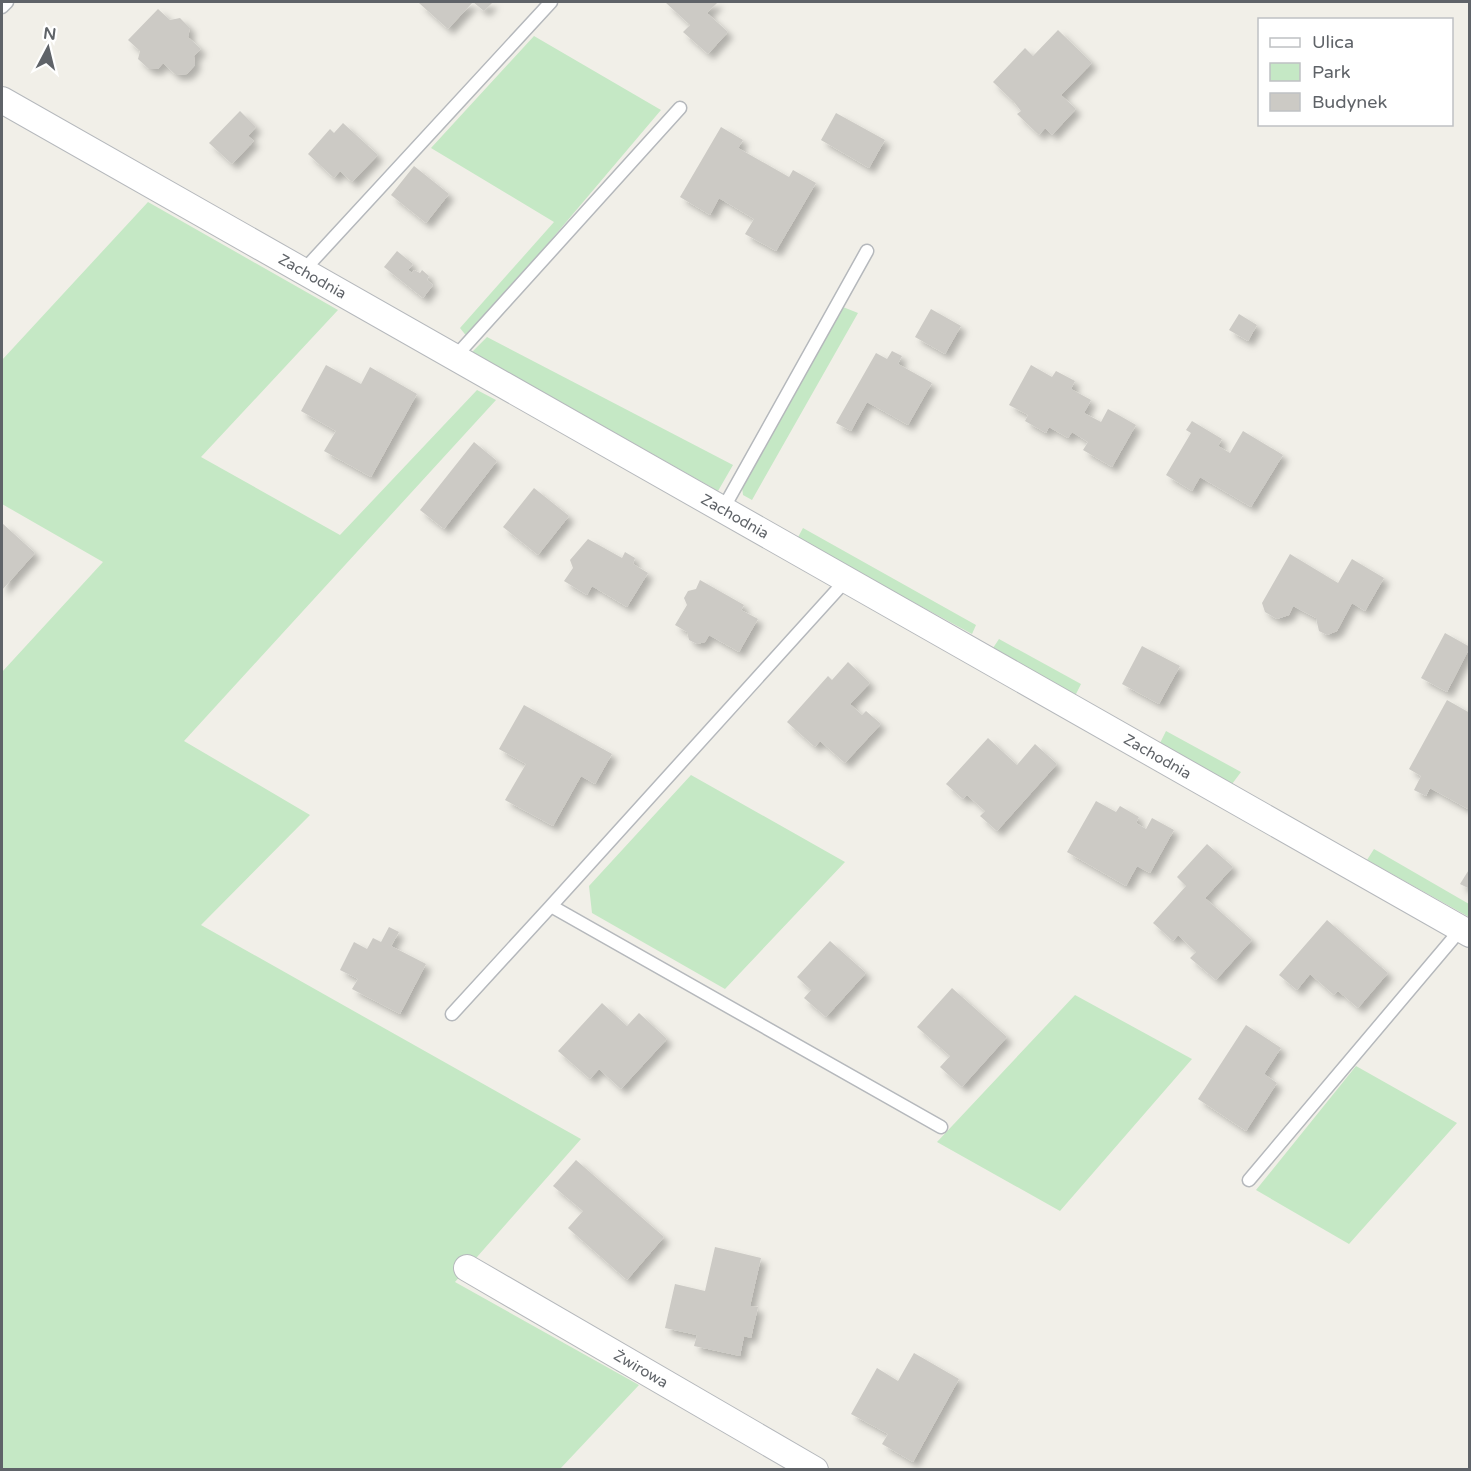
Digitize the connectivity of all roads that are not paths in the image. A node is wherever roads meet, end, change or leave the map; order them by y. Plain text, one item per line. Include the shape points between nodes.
1 (7, 2) edge
2 (551, 2) edge
3 (2, 7) edge
4 (2, 100) edge
5 (680, 108) dead end
6 (867, 251) dead end
7 (303, 271) junction
8 (455, 357) junction
9 (723, 509) junction
10 (847, 579) junction
11 (551, 906) junction
12 (1465, 931) edge
13 (452, 1014) dead end
14 (941, 1127) dead end
15 (1249, 1180) dead end
16 (467, 1268) dead end
17 (815, 1470) edge

1 - 3 lane
2 - 7 lane
4 - 7 street, Zachodnia
5 - 8 lane
6 - 9 lane
7 - 8 street, Zachodnia
8 - 9 street, Zachodnia
9 - 10 street, Zachodnia
10 - 11 lane
10 - 12 street, Zachodnia
11 - 13 lane
11 - 14 lane
12 - 15 lane
16 - 17 street, Żwirowa

